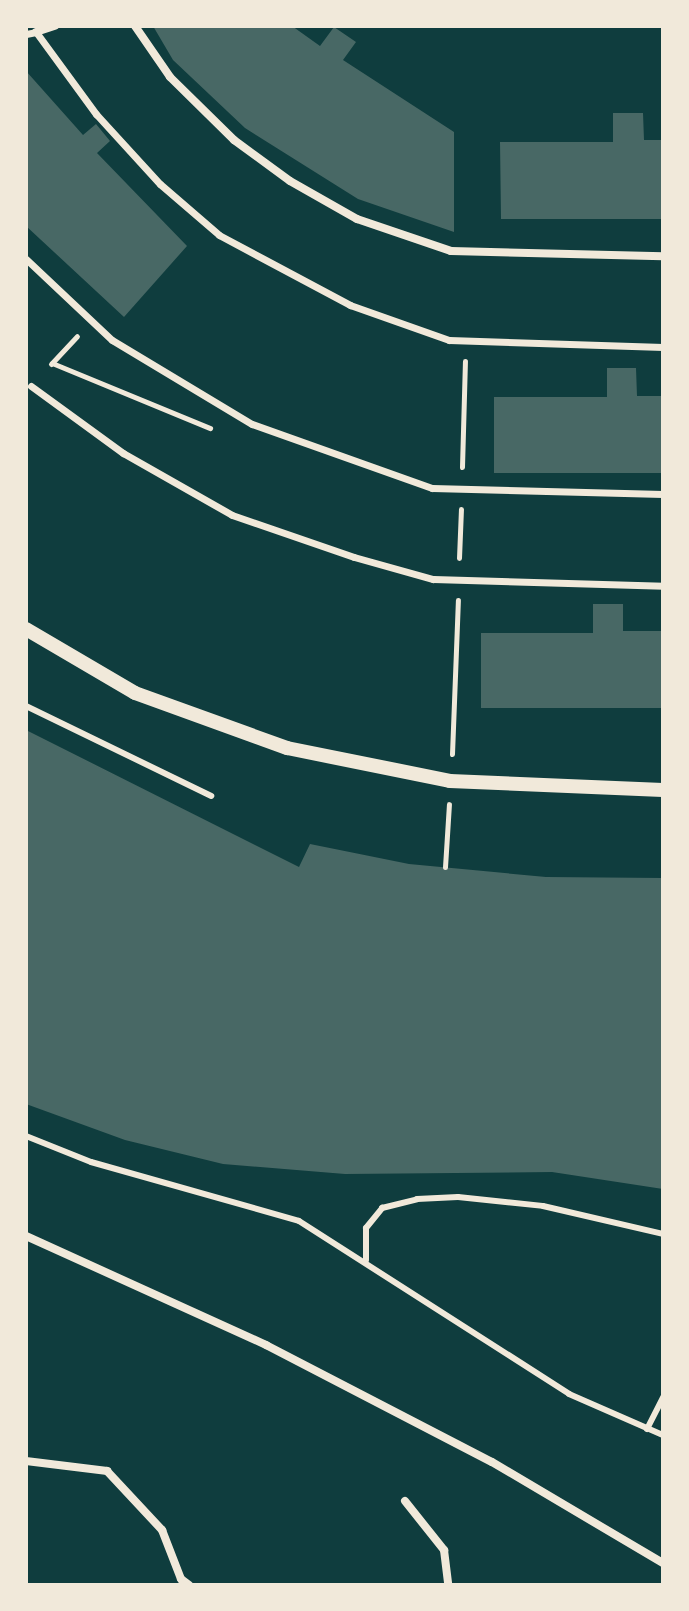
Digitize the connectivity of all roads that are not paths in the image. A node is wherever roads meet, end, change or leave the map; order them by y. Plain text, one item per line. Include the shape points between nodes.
1 (55, 26) edge
2 (135, 26) edge
3 (31, 33) edge
4 (663, 256) edge
5 (26, 259) edge
6 (663, 347) edge
7 (31, 386) dead end
8 (663, 494) edge
9 (663, 586) edge
10 (26, 629) edge
11 (26, 706) edge
12 (663, 790) edge
13 (211, 796) dead end
14 (26, 1136) edge
15 (663, 1234) edge
16 (26, 1236) edge
17 (366, 1260) junction
18 (663, 1397) edge
19 (647, 1429) junction
20 (663, 1435) edge
21 (26, 1461) edge
22 (405, 1501) dead end
23 (663, 1563) edge
24 (189, 1585) edge
25 (448, 1585) edge

1 - 3 street
2 - 4 street via 170,77 234,140 290,181 357,219 451,251
3 - 6 street via 160,184 219,235 350,305 449,340
5 - 8 street via 112,340 252,424 432,488
7 - 9 street via 123,453 232,515 354,557 458,580
10 - 12 street via 135,693 287,748 450,781
11 - 13 lane
14 - 17 lane via 91,1162 299,1221
15 - 17 lane via 543,1206 458,1197 417,1199 382,1208 366,1228
16 - 23 street via 266,1345 492,1462
17 - 19 lane via 569,1394
18 - 19 lane
19 - 20 lane
21 - 24 street via 107,1471 162,1530 181,1579
22 - 25 street via 444,1550

